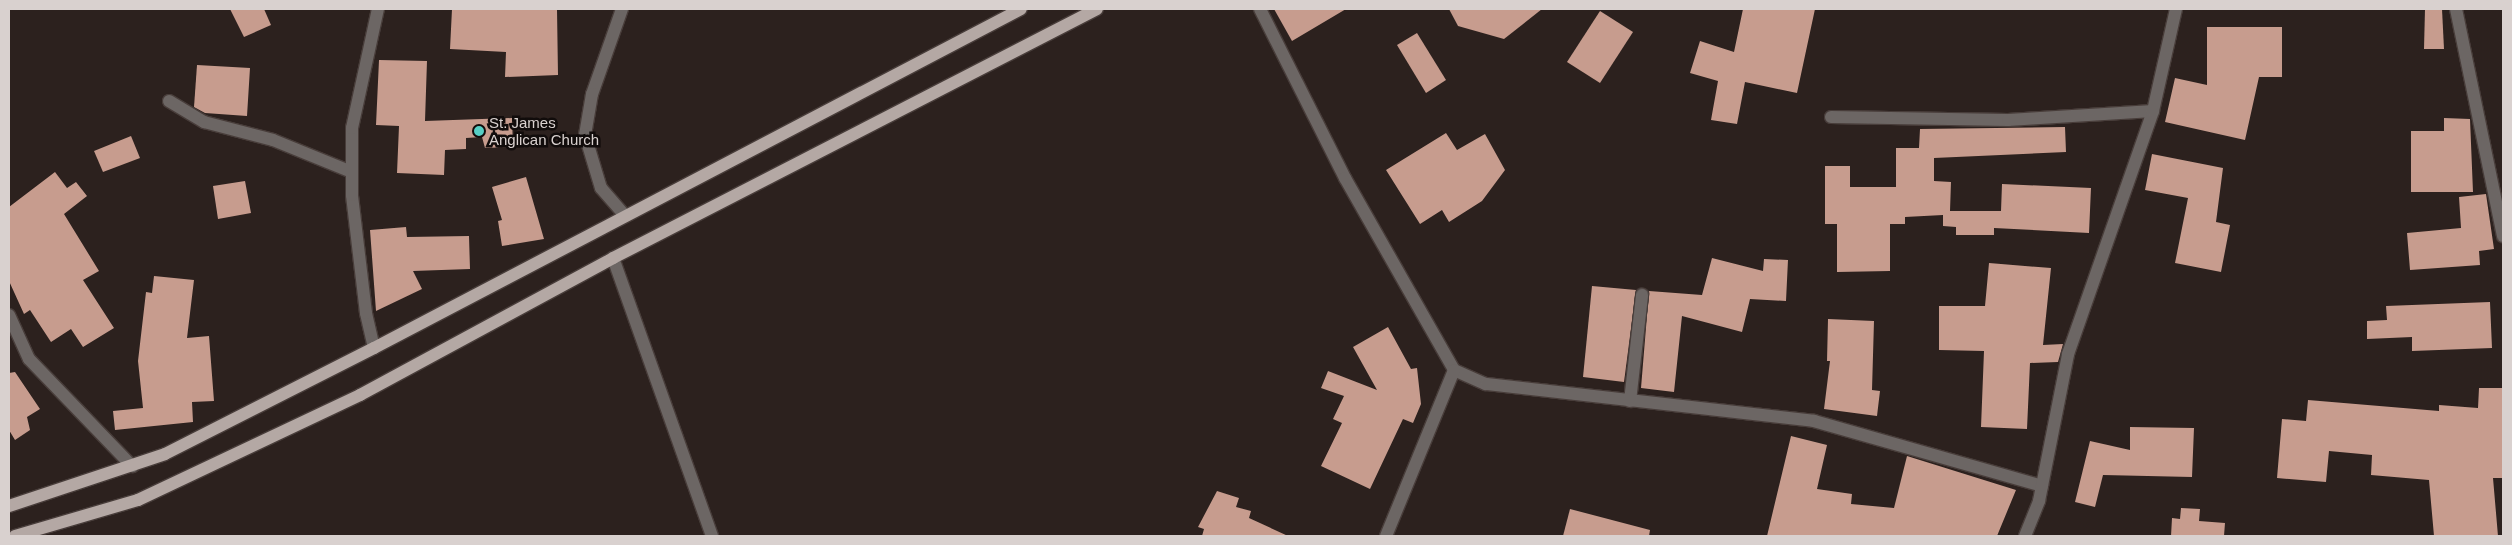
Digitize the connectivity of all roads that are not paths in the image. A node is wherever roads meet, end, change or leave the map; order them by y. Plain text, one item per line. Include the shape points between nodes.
1 (378, 9) edge
2 (622, 9) edge
3 (1021, 9) edge
4 (1097, 9) edge
5 (1260, 9) edge
6 (2176, 9) edge
7 (2456, 9) edge
8 (168, 101) dead end
9 (2153, 111) junction
10 (1831, 117) dead end
11 (352, 172) junction
12 (625, 216) junction
13 (2503, 236) edge
14 (613, 258) junction
15 (1642, 295) dead end
16 (9, 315) edge
17 (374, 348) junction
18 (1454, 370) junction
19 (1630, 401) junction
20 (132, 466) junction
21 (2042, 486) junction
22 (9, 506) edge
23 (15, 536) edge
24 (712, 536) edge
25 (1386, 536) edge
26 (2025, 536) edge

1 - 11 street via 352,128
2 - 12 street via 592,94 585,135 602,188
3 - 12 main road
4 - 14 main road
5 - 18 street via 1345,178
6 - 9 street
7 - 13 street
8 - 11 street via 204,122 273,140
9 - 10 street via 2008,120
9 - 21 street via 2068,354
11 - 17 street via 366,313
12 - 17 main road
14 - 23 main road via 360,395 138,500
14 - 24 street
15 - 19 street
16 - 20 street via 29,359
17 - 20 main road via 165,454
18 - 19 street via 1486,384
18 - 25 street
19 - 21 street via 1814,421
20 - 22 main road
21 - 26 street

